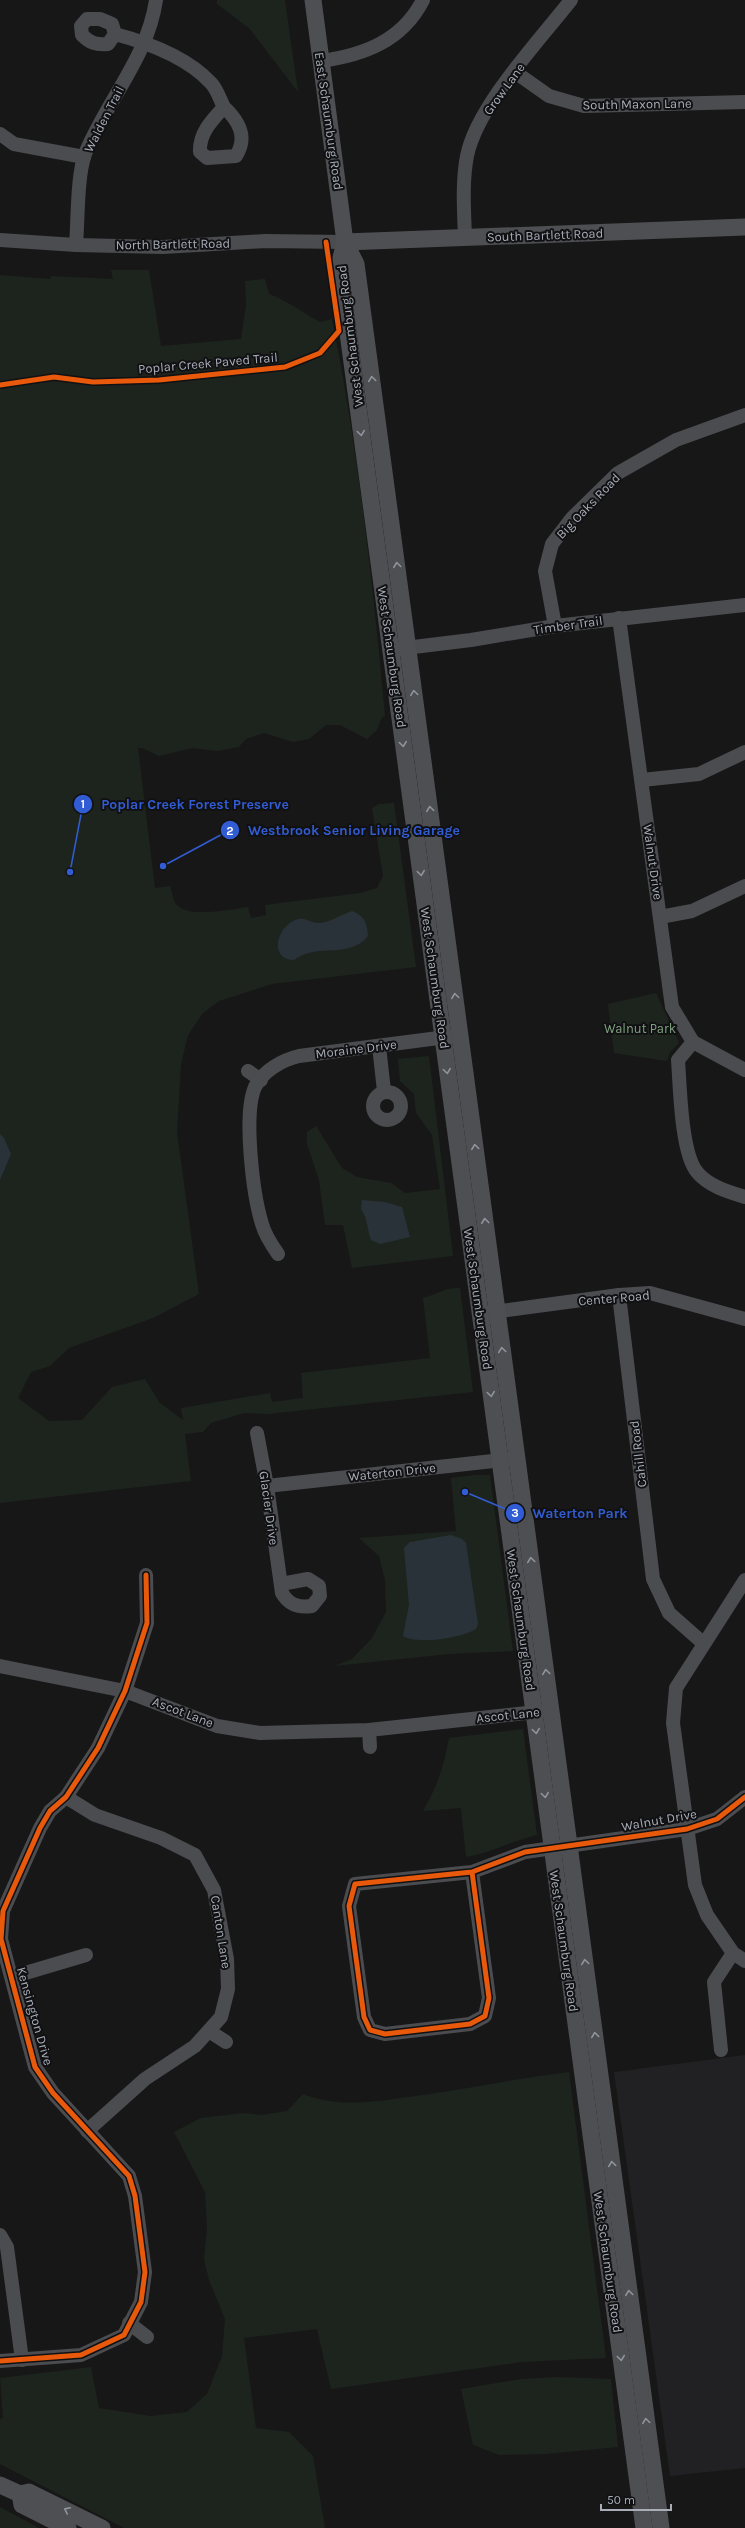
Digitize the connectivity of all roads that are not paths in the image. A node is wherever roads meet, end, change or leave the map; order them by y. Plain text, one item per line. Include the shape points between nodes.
1 (156, 0) edge
2 (313, 0) edge
3 (423, 0) edge
4 (571, 0) edge
5 (115, 34) dead end
6 (144, 42) junction
7 (321, 62) junction
8 (515, 72) junction
9 (745, 102) edge
10 (224, 107) dead end
11 (0, 134) edge
12 (84, 157) junction
13 (745, 227) edge
14 (465, 238) junction
15 (0, 240) edge
16 (345, 242) junction
17 (76, 245) junction
18 (745, 415) edge
19 (745, 604) edge
20 (619, 618) junction
21 (554, 626) junction
22 (408, 647) junction
23 (391, 650) junction
24 (745, 752) edge
25 (642, 780) junction
26 (745, 886) edge
27 (660, 917) junction
28 (460, 1035) junction
29 (443, 1038) junction
30 (694, 1042) junction
31 (380, 1046) junction
32 (745, 1070) edge
33 (248, 1071) dead end
34 (260, 1080) junction
35 (384, 1092) dead end
36 (745, 1197) edge
37 (278, 1254) dead end
38 (619, 1295) junction
39 (497, 1312) junction
40 (480, 1314) junction
41 (745, 1319) edge
42 (257, 1433) dead end
43 (517, 1458) junction
44 (500, 1460) junction
45 (267, 1486) junction
46 (146, 1575) dead end
47 (745, 1580) edge
48 (281, 1584) dead end
49 (703, 1643) junction
50 (0, 1666) edge
51 (125, 1691) junction
52 (551, 1710) junction
53 (534, 1712) junction
54 (369, 1730) junction
55 (370, 1747) dead end
56 (66, 1797) junction
57 (745, 1797) edge
58 (687, 1829) junction
59 (569, 1845) junction
60 (552, 1848) junction
61 (472, 1872) junction
62 (733, 1953) junction
63 (86, 1956) dead end
64 (745, 1961) edge
65 (12, 1977) junction
66 (209, 2031) junction
67 (226, 2042) dead end
68 (721, 2050) dead end
69 (87, 2131) junction
70 (0, 2235) edge
71 (129, 2324) junction
72 (147, 2337) dead end
73 (22, 2360) junction
74 (0, 2361) edge
75 (0, 2485) edge
76 (20, 2494) junction
77 (68, 2528) edge
78 (102, 2528) edge
79 (644, 2528) edge
80 (661, 2528) edge

1 - 6 street, Walden Trail
2 - 7 main road, East Schaumburg Road
3 - 7 street via 406,26 382,44 362,53
4 - 8 street, Grow Lane
5 - 6 street
6 - 10 street via 195,69 212,84
6 - 12 street, Walden Trail
7 - 16 main road, East Schaumburg Road
8 - 9 street, South Maxon Lane via 549,96 584,106
8 - 14 street, Grow Lane via 484,114 467,155 464,179
11 - 12 street via 14,144
12 - 17 street, Walden Trail
13 - 14 main road, South Bartlett Road
14 - 16 main road, South Bartlett Road
15 - 17 street, North Bartlett Road
16 - 17 street, North Bartlett Road via 265,241 163,247
22 -> 16 main road, West Schaumburg Road via 356,264
16 -> 23 main road, West Schaumburg Road via 339,266
18 - 21 street, Big Oaks Road via 676,440 618,473 572,518 552,544 545,571
19 - 20 street, Timber Trail
20 - 21 street, Timber Trail
20 - 25 street, Walnut Drive
21 - 22 street, Timber Trail via 471,640
22 - 23 street, Timber Trail
28 -> 22 main road, West Schaumburg Road
23 -> 29 main road, West Schaumburg Road
24 - 25 street via 699,774
25 - 27 street, Walnut Drive
26 - 27 street via 692,911
27 - 30 street, Walnut Drive via 672,1007
28 - 29 street, Moraine Drive
39 -> 28 main road, West Schaumburg Road
29 - 31 street, Moraine Drive
29 -> 40 main road, West Schaumburg Road
30 - 32 street, Walnut Drive
30 - 36 street via 678,1060 686,1146 696,1172 720,1188
31 - 34 street, Moraine Drive via 288,1059 275,1066
31 - 35 street
33 - 34 street
34 - 37 street, Moraine Drive via 253,1094 248,1125 262,1223
38 - 39 street, Center Road
38 - 41 street, Center Road via 650,1293
38 - 49 street, Cahill Road via 653,1579 669,1613
39 - 40 street, Center Road
43 -> 39 main road, West Schaumburg Road
40 -> 44 main road, West Schaumburg Road
42 - 45 street, Glacier Drive
43 - 44 street, Waterton Drive
52 -> 43 main road, West Schaumburg Road
44 - 45 street, Waterton Drive
44 - 53 main road, West Schaumburg Road
45 - 48 street, Glacier Drive
46 - 51 street, Kensington Drive via 147,1623
47 - 49 street
49 - 58 street via 676,1688 675,1695 673,1723
50 - 51 street, Ascot Lane
51 - 54 street, Ascot Lane via 217,1726 260,1733
51 - 56 street, Kensington Drive via 98,1748
52 - 53 street, Ascot Lane
52 - 59 main road, West Schaumburg Road
53 - 54 street, Ascot Lane
53 -> 60 main road, West Schaumburg Road
54 - 55 street
56 - 65 street, Kensington Drive via 50,1811 3,1911 1,1939
56 - 66 street, Canton Lane via 95,1815 161,1838 195,1855 214,1890 227,1959 228,1989 221,2017
57 - 58 street, Walnut Drive via 717,1820
58 - 59 street, Walnut Drive
58 - 62 street via 695,1885 707,1914
59 - 60 street, Walnut Drive
80 -> 59 main road, West Schaumburg Road
60 - 61 street, Walnut Drive via 525,1852
60 -> 79 main road, West Schaumburg Road
61 - 61 street, Walnut Drive via 355,1884 349,1906 364,2017 370,2030 385,2034 470,2024 484,2016 489,1998
62 - 64 street
62 - 68 street via 714,1982
63 - 65 street
65 - 69 street, Kensington Drive via 35,2067 53,2093
66 - 67 street
66 - 69 street, Canton Lane via 195,2046 145,2079
69 - 71 street, Kensington Drive via 129,2176 135,2196 145,2272 141,2302
70 - 73 street via 7,2246
71 - 72 street
71 - 73 street, Kensington Drive via 124,2335 81,2355
73 - 74 street, Kensington Drive
75 - 76 main road
76 - 77 main road via 22,2504
78 -> 76 main road via 29,2492

